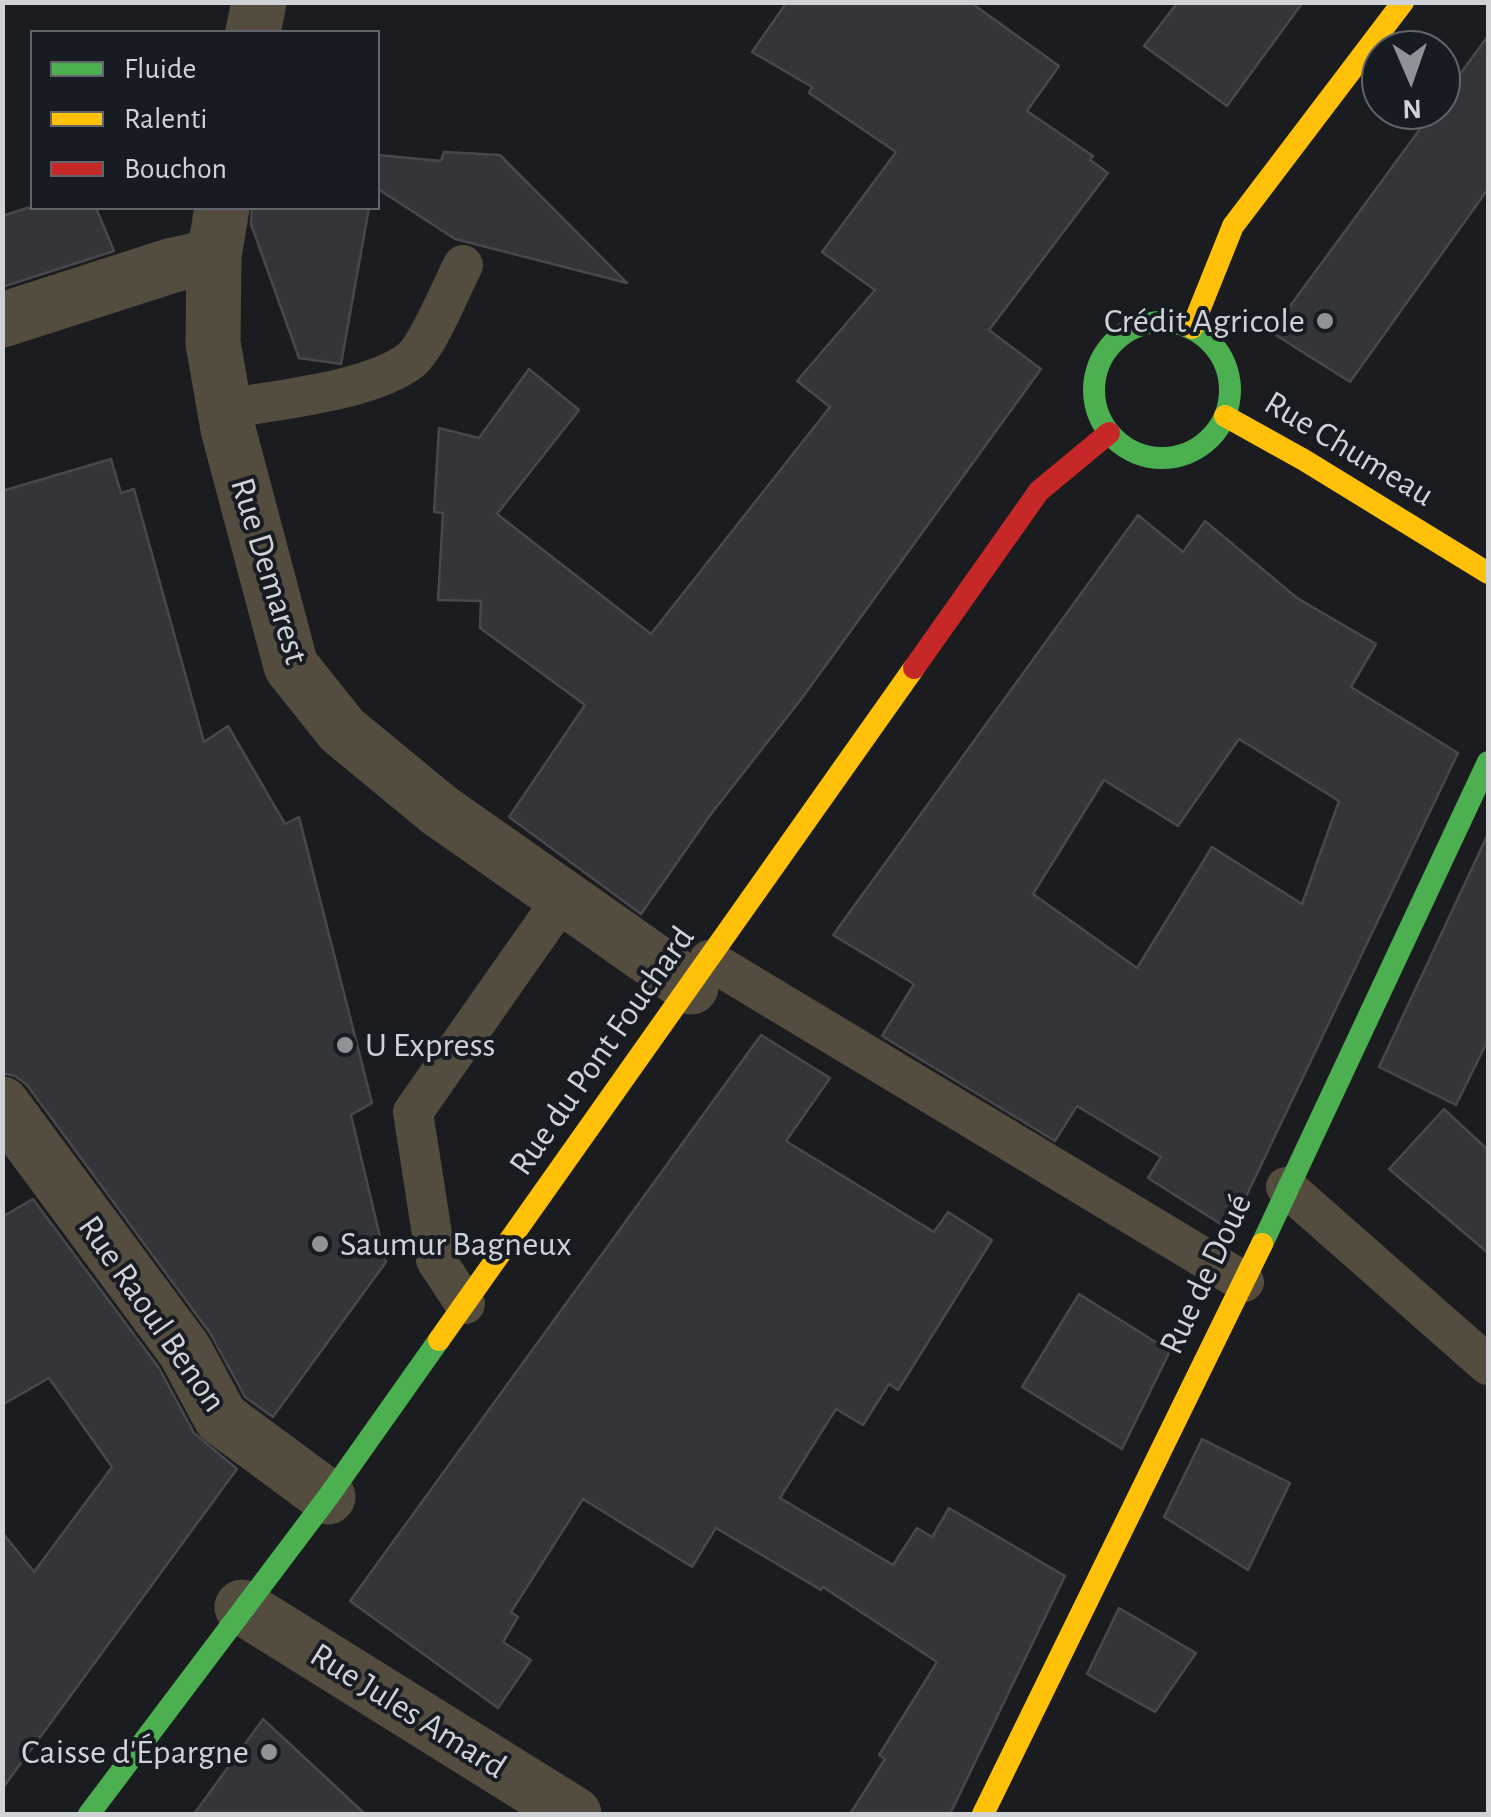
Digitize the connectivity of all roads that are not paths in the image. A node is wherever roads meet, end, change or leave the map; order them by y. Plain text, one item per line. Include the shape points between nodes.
1 (259, 2) edge
2 (1403, 2) edge
3 (254, 30) edge
4 (218, 232) edge
5 (462, 264) dead end
6 (2, 320) edge
7 (1192, 328) junction
8 (224, 409) junction
9 (1225, 416) junction
10 (1109, 434) junction
11 (1488, 573) edge
12 (1488, 762) edge
13 (563, 898) junction
14 (700, 973) junction
15 (2, 1104) edge
16 (1286, 1187) junction
17 (1244, 1282) junction
18 (465, 1304) junction
19 (1488, 1365) edge
20 (328, 1497) junction
21 (242, 1606) junction
22 (89, 1814) edge
23 (574, 1814) edge
24 (983, 1814) edge

1 - 3 street
2 - 7 main road via 1233,226
4 - 6 street via 173,265
4 - 8 street, Rue Demarest via 212,342
5 - 8 lane via 414,358 345,386
7 - 9 main road via 1222,357 1229,375
7 - 10 main road via 1146,324 1108,348 1093,392
8 - 13 street, Rue Demarest via 291,666 342,730
9 - 10 main road via 1212,436 1172,458 1149,458
9 - 11 main road, Rue Chumeau
10 - 14 main road, Rue du Pont Fouchard via 1039,491
12 - 16 main road, Rue de Doué
13 - 14 street, Rue Demarest
13 - 18 lane via 413,1112 436,1260
14 - 17 lane
14 - 18 main road, Rue du Pont Fouchard
15 - 20 street, Rue Raoul Benon via 186,1351 221,1418
16 - 17 main road, Rue de Doué
16 - 19 lane
17 - 24 main road, Rue de Doué
18 - 20 main road, Rue du Pont Fouchard
20 - 21 main road, Rue du Pont Fouchard
21 - 22 main road, Rue du Pont Fouchard
21 - 23 street, Rue Jules Amard

